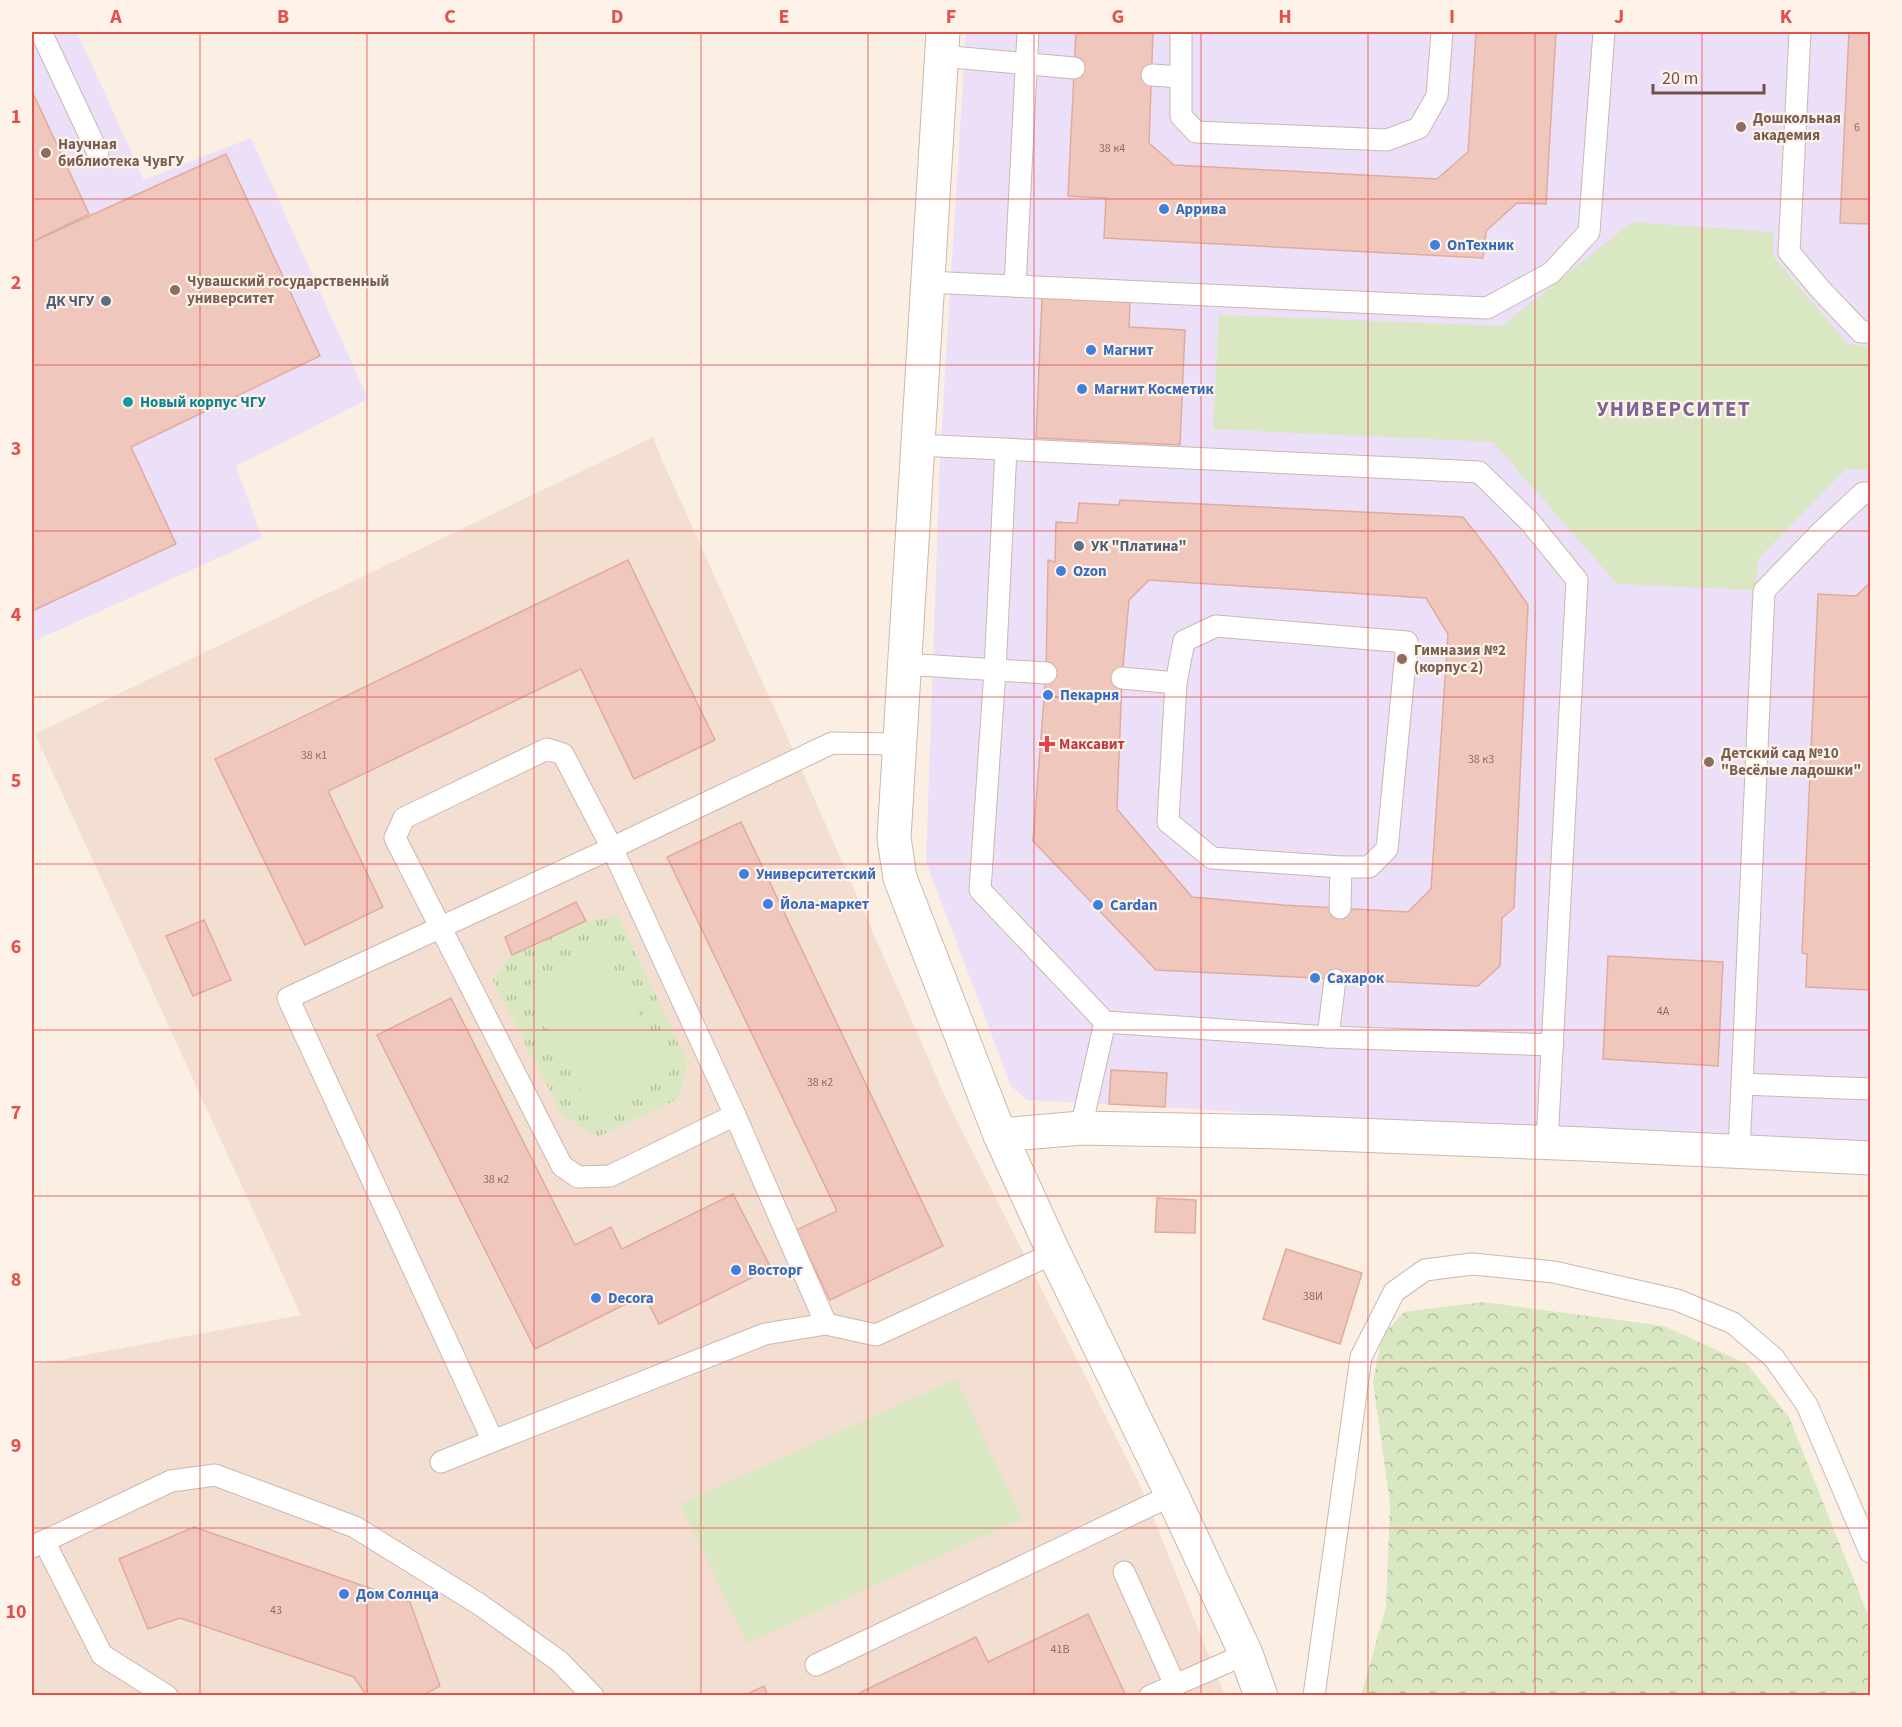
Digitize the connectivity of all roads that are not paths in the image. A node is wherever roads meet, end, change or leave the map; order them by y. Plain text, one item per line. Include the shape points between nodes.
1 (41, 32) edge
2 (1028, 32) edge
3 (1181, 32) edge
4 (1442, 32) edge
5 (1604, 32) edge
6 (1800, 32) edge
7 (942, 44) edge
8 (1026, 63) junction
9 (1074, 68) dead end
10 (1152, 75) dead end
11 (1180, 77) junction
12 (98, 153) dead end
13 (927, 282) junction
14 (1015, 286) junction
15 (1870, 332) edge
16 (917, 445) junction
17 (1006, 449) junction
18 (1870, 494) edge
19 (904, 664) junction
20 (995, 670) junction
21 (1046, 673) dead end
22 (1122, 678) dead end
23 (1176, 683) junction
24 (899, 744) junction
25 (612, 848) junction
26 (1341, 867) junction
27 (1340, 908) dead end
28 (439, 928) junction
29 (1335, 980) dead end
30 (1105, 1022) junction
31 (1328, 1037) junction
32 (1553, 1045) junction
33 (1742, 1084) junction
34 (1870, 1089) edge
35 (735, 1115) junction
36 (1081, 1128) junction
37 (1000, 1135) junction
38 (1547, 1143) junction
39 (1739, 1152) junction
40 (1870, 1158) edge
41 (1054, 1252) junction
42 (826, 1324) junction
43 (493, 1441) junction
44 (441, 1462) dead end
45 (1172, 1495) junction
46 (38, 1544) edge
47 (1870, 1552) edge
48 (1124, 1572) dead end
49 (1246, 1654) junction
50 (816, 1665) dead end
51 (1175, 1684) junction
52 (167, 1695) edge
53 (593, 1695) edge
54 (1150, 1695) edge
55 (1261, 1695) edge
56 (1314, 1695) edge

1 - 12 lane
2 - 8 lane
3 - 11 lane
4 - 11 lane via 1437,96 1419,128 1387,140 1196,132 1181,116
5 - 14 lane via 1589,232 1551,273 1487,308
6 - 15 lane via 1789,252 1861,332
7 - 8 lane
7 - 13 street
8 - 9 lane
8 - 14 lane
10 - 11 lane
13 - 14 lane
13 - 16 street
16 - 17 lane
16 - 19 street
17 - 20 lane
17 - 32 lane via 1479,472 1530,522 1577,580
18 - 33 lane via 1863,493 1764,591
19 - 20 lane
19 - 24 street
20 - 21 lane
20 - 30 lane via 980,890
22 - 23 lane
23 - 26 lane via 1168,822 1212,858
23 - 26 lane via 1184,641 1215,626 1407,642 1387,849 1369,867
24 - 25 lane via 832,743
24 - 37 street via 894,837 900,879
25 - 28 lane
25 - 28 lane via 563,754 547,749 404,818 395,838
25 - 35 lane
26 - 27 lane
28 - 35 lane via 562,1166 578,1177 610,1176
28 - 43 lane via 288,998
29 - 31 lane
30 - 31 lane
30 - 36 lane
31 - 32 lane
32 - 38 lane
33 - 34 lane
33 - 39 lane
35 - 42 lane
36 - 37 street
36 - 38 street
37 - 41 street
38 - 39 street
39 - 40 street
41 - 42 lane via 876,1335
41 - 45 street
42 - 43 lane via 765,1334
43 - 44 lane
45 - 49 street
45 - 50 lane
46 - 52 lane via 102,1655
46 - 53 lane via 171,1481 215,1475 355,1527 479,1604 559,1661
47 - 56 lane via 1807,1405 1774,1358 1732,1323 1677,1300 1554,1272 1472,1264 1425,1270 1394,1292 1361,1357
48 - 51 lane
49 - 51 lane
49 - 55 street
51 - 54 lane

